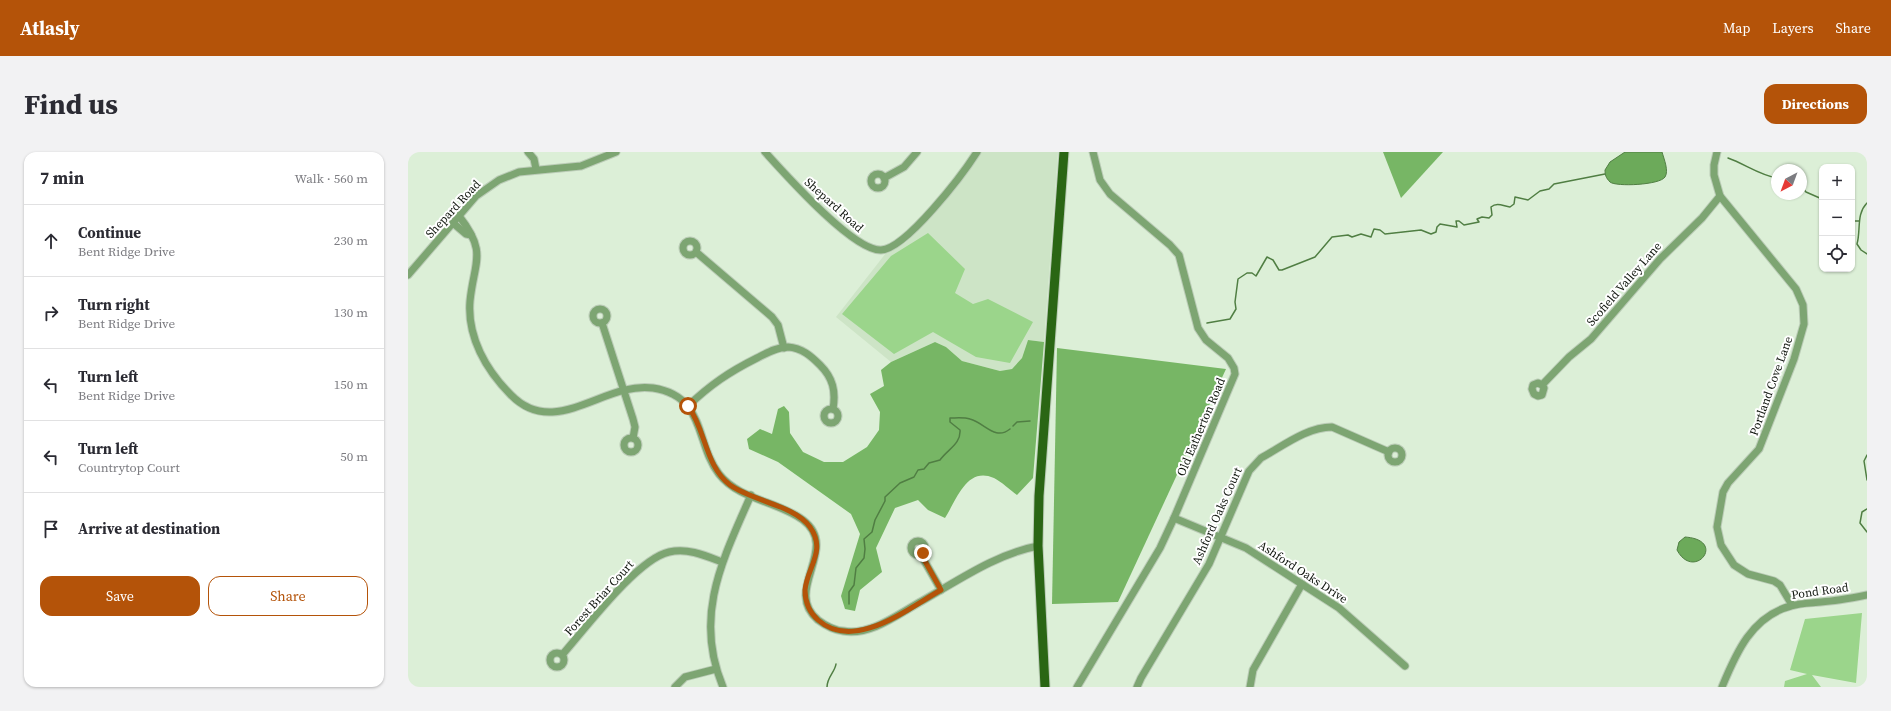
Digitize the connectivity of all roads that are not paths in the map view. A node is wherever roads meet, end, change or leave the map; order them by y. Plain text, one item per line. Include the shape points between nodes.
1 (528, 152) edge
2 (616, 152) edge
3 (764, 152) edge
4 (917, 152) edge
5 (977, 152) edge
6 (1064, 152) edge
7 (1093, 152) edge
8 (1717, 152) edge
9 (536, 169) junction
10 (884, 178) dead end
11 (1720, 196) junction
12 (459, 216) junction
13 (453, 223) junction
14 (471, 235) junction
15 (696, 252) dead end
16 (408, 275) edge
17 (602, 323) dead end
18 (784, 348) junction
19 (1542, 385) dead end
20 (624, 391) junction
21 (688, 406) junction
22 (833, 409) dead end
23 (633, 438) dead end
24 (1389, 452) dead end
25 (751, 495) junction
26 (1174, 518) junction
27 (1221, 537) junction
28 (1038, 546) junction
29 (921, 554) dead end
30 (722, 562) junction
31 (1302, 584) junction
32 (941, 590) junction
33 (1867, 595) edge
34 (1792, 605) junction
35 (562, 655) dead end
36 (1405, 666) dead end
37 (716, 669) junction
38 (675, 687) edge
39 (723, 687) edge
40 (1045, 687) edge
41 (1077, 687) edge
42 (1137, 687) edge
43 (1250, 687) edge
44 (1722, 687) edge

1 - 9 street via 534,159
2 - 9 street, Shepard Road via 581,166
3 - 5 street, Shepard Road via 853,239 870,249 881,250 896,245 914,230
4 - 10 street via 904,167
6 - 28 main road via 1040,473
7 - 26 street, Old Eatherton Road via 1100,180 1110,194 1170,245 1179,256 1201,334 1224,353 1234,368 1234,379
8 - 11 street, Portland Cove Lane via 1714,176
9 - 12 street, Shepard Road via 513,173 495,182 476,196
11 - 19 street, Scofield Valley Lane via 1702,218 1660,259 1591,339
11 - 34 street, Portland Cove Lane via 1796,289 1803,305 1802,333 1766,434 1759,449 1723,492 1716,527 1721,545 1734,564 1748,574 1780,585
12 - 13 street, Shepard Road
12 - 14 street
13 - 14 street
13 - 16 street, Shepard Road
14 - 20 street via 478,252 470,302 474,338 486,364 510,394 535,411 559,412
15 - 18 street via 772,316 778,325
17 - 20 street
18 - 21 street via 773,350 729,372
18 - 22 street via 806,353 826,371 834,389
20 - 21 street via 641,388 663,390
20 - 23 street via 635,427
21 - 25 street via 695,416 720,475 730,485
24 - 27 street, Ashford Oaks Court via 1332,427 1311,430 1255,463 1249,471
25 - 30 street
25 - 32 street via 802,519 812,531 817,550 807,579 806,599 813,616 829,628 850,632 874,627
26 - 27 street, Ashford Oaks Drive
26 - 41 street, Old Eatherton Road via 1160,548
27 - 31 street, Ashford Oaks Drive via 1246,548
27 - 42 street, Ashford Oaks Court
28 - 32 street via 1009,554
28 - 40 main road
29 - 32 street
30 - 35 street, Forest Briar Court via 688,551 668,552 650,560 635,573
30 - 37 street via 715,584 710,626
31 - 36 street, Ashford Oaks Drive via 1339,608
31 - 43 street via 1253,670
33 - 34 street, Pond Road
34 - 44 street, Pond Road via 1768,614 1752,630 1733,661
37 - 38 street via 685,677
37 - 39 street

